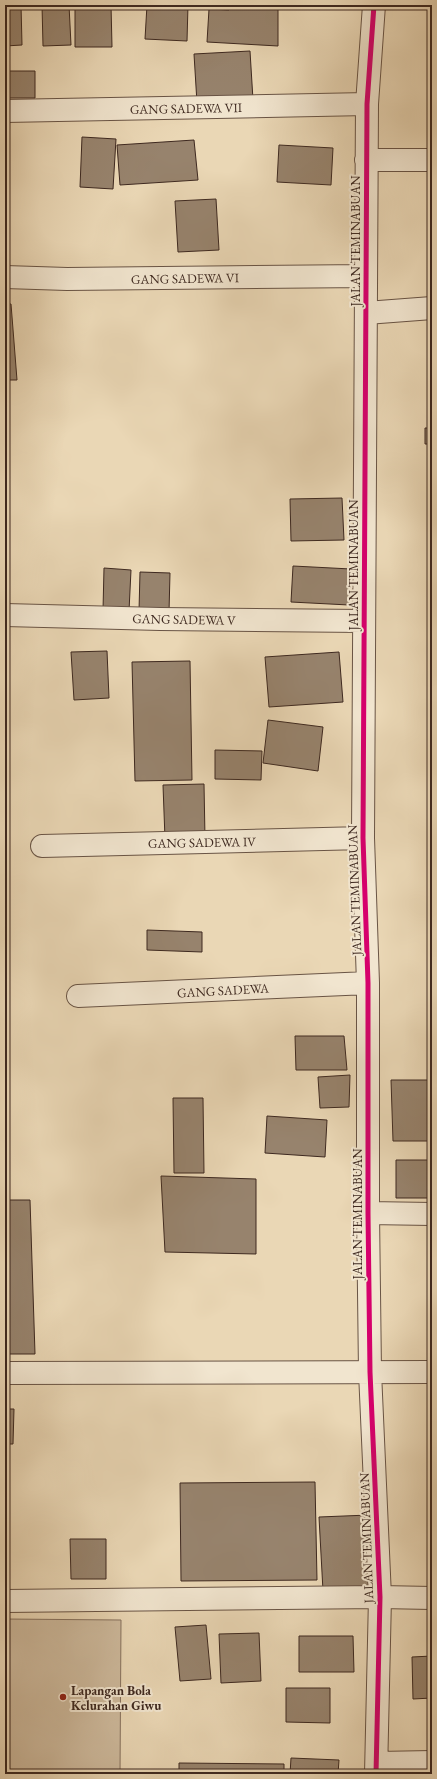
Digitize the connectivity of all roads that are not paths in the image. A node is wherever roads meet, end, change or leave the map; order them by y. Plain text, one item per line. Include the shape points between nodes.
1 (374, 5) edge
2 (367, 104) junction
3 (5, 111) edge
4 (366, 160) junction
5 (432, 160) edge
6 (366, 276) junction
7 (5, 277) edge
8 (432, 308) edge
9 (366, 313) junction
10 (5, 615) edge
11 (364, 620) junction
12 (363, 838) junction
13 (42, 846) dead end
14 (368, 983) junction
15 (78, 996) dead end
16 (368, 1213) junction
17 (432, 1214) edge
18 (370, 1372) junction
19 (432, 1372) edge
20 (5, 1373) edge
21 (380, 1597) junction
22 (432, 1598) edge
23 (5, 1601) edge
24 (432, 1762) edge
25 (376, 1769) edge

1 - 2 street, JALAN TEMINABUAN
2 - 3 street, GANG SADEWA VII
2 - 4 street, JALAN TEMINABUAN
4 - 5 street
4 - 6 street, JALAN TEMINABUAN
6 - 7 street, GANG SADEWA VI via 67,279
6 - 9 street, JALAN TEMINABUAN
8 - 9 street
9 - 11 street, JALAN TEMINABUAN
10 - 11 street, GANG SADEWA V
11 - 12 street, JALAN TEMINABUAN
12 - 13 street, GANG SADEWA IV
12 - 14 street, JALAN TEMINABUAN
14 - 15 street, GANG SADEWA
14 - 16 street, JALAN TEMINABUAN
16 - 17 street
16 - 18 street, JALAN TEMINABUAN
18 - 19 street
18 - 20 street
18 - 21 street, JALAN TEMINABUAN
21 - 22 street
21 - 23 street
21 - 25 street, JALAN TEMINABUAN
24 - 25 street

